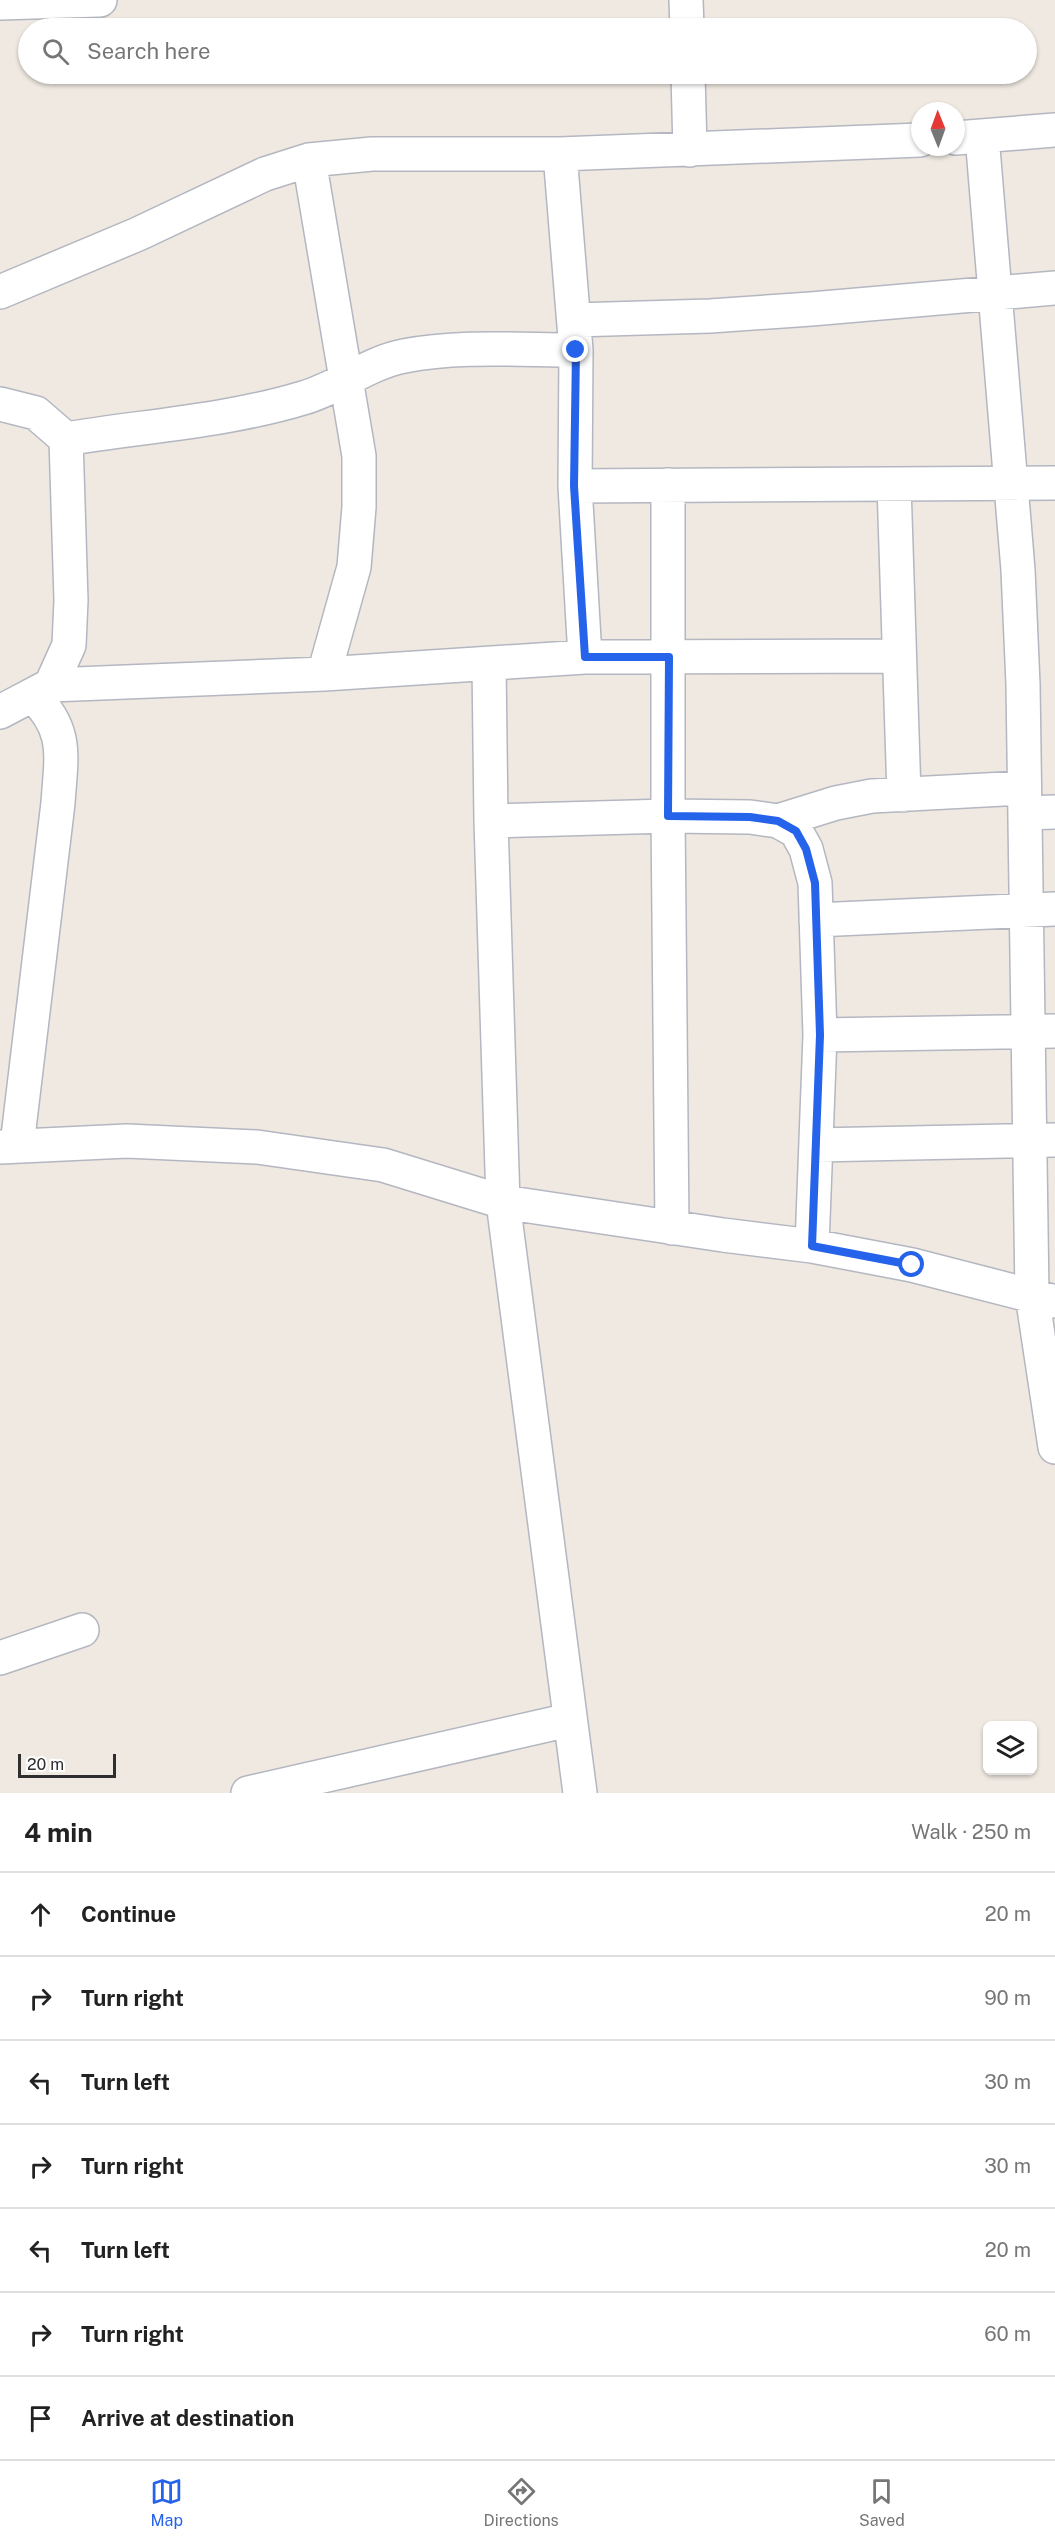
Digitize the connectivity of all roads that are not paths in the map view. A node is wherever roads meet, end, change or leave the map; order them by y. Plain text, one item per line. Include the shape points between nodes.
1 (100, 0) edge
2 (686, 0) edge
3 (0, 3) edge
4 (687, 18) edge
5 (688, 84) edge
6 (1055, 130) edge
7 (969, 137) edge
8 (911, 140) edge
9 (690, 150) junction
10 (560, 154) junction
11 (309, 160) junction
12 (1055, 288) edge
13 (0, 292) edge
14 (993, 293) junction
15 (575, 335) junction
16 (346, 378) junction
17 (0, 404) edge
18 (66, 439) junction
19 (1055, 483) edge
20 (1011, 484) junction
21 (668, 485) junction
22 (894, 485) junction
23 (574, 486) junction
24 (898, 656) junction
25 (585, 657) junction
26 (669, 657) junction
27 (489, 664) junction
28 (324, 674) junction
29 (41, 690) junction
30 (0, 712) edge
31 (904, 795) junction
32 (1034, 804) edge
33 (668, 816) junction
34 (491, 821) junction
35 (778, 821) junction
36 (1041, 910) edge
37 (816, 920) junction
38 (1042, 1032) edge
39 (820, 1035) junction
40 (1043, 1140) edge
41 (816, 1145) junction
42 (8, 1146) edge
43 (503, 1202) junction
44 (672, 1228) junction
45 (812, 1246) junction
46 (1043, 1298) edge
47 (1055, 1447) edge
48 (82, 1630) dead end
49 (0, 1658) edge
50 (569, 1720) junction
51 (248, 1793) edge
52 (580, 1793) edge

1 - 3 street
2 - 4 street
5 - 9 street
6 - 7 street
7 - 14 street
8 - 9 street
9 - 10 street
10 - 11 street via 372,154
10 - 15 street
11 - 13 street via 265,174 138,234
11 - 16 street
12 - 14 street
14 - 15 street via 722,315
14 - 20 street
15 - 16 street via 403,356
15 - 23 street
16 - 18 street via 306,398 232,415
16 - 28 street via 359,456 359,507 354,567
17 - 18 street via 36,413
18 - 29 street via 69,645
19 - 20 street
20 - 22 street
20 - 32 street
21 - 22 street
21 - 23 street
21 - 26 street
22 - 24 street
23 - 25 street
24 - 26 street
24 - 31 street
25 - 26 street
25 - 27 street
26 - 33 street
27 - 28 street
27 - 34 street
28 - 29 street
29 - 30 street
29 - 42 street via 57,726 62,751 57,815
31 - 32 street
31 - 35 street via 836,803
32 - 36 street
33 - 34 street
33 - 35 street
33 - 44 street
34 - 43 street
35 - 37 street via 796,831 806,849 815,883
36 - 37 street
36 - 38 street
37 - 39 street
38 - 39 street
38 - 40 street
39 - 41 street
40 - 41 street
40 - 46 street
41 - 45 street
42 - 43 street via 127,1140 257,1147 383,1165
43 - 44 street
43 - 50 street
44 - 45 street
45 - 46 street via 912,1265
46 - 47 street
48 - 49 street
50 - 51 street
50 - 52 street

